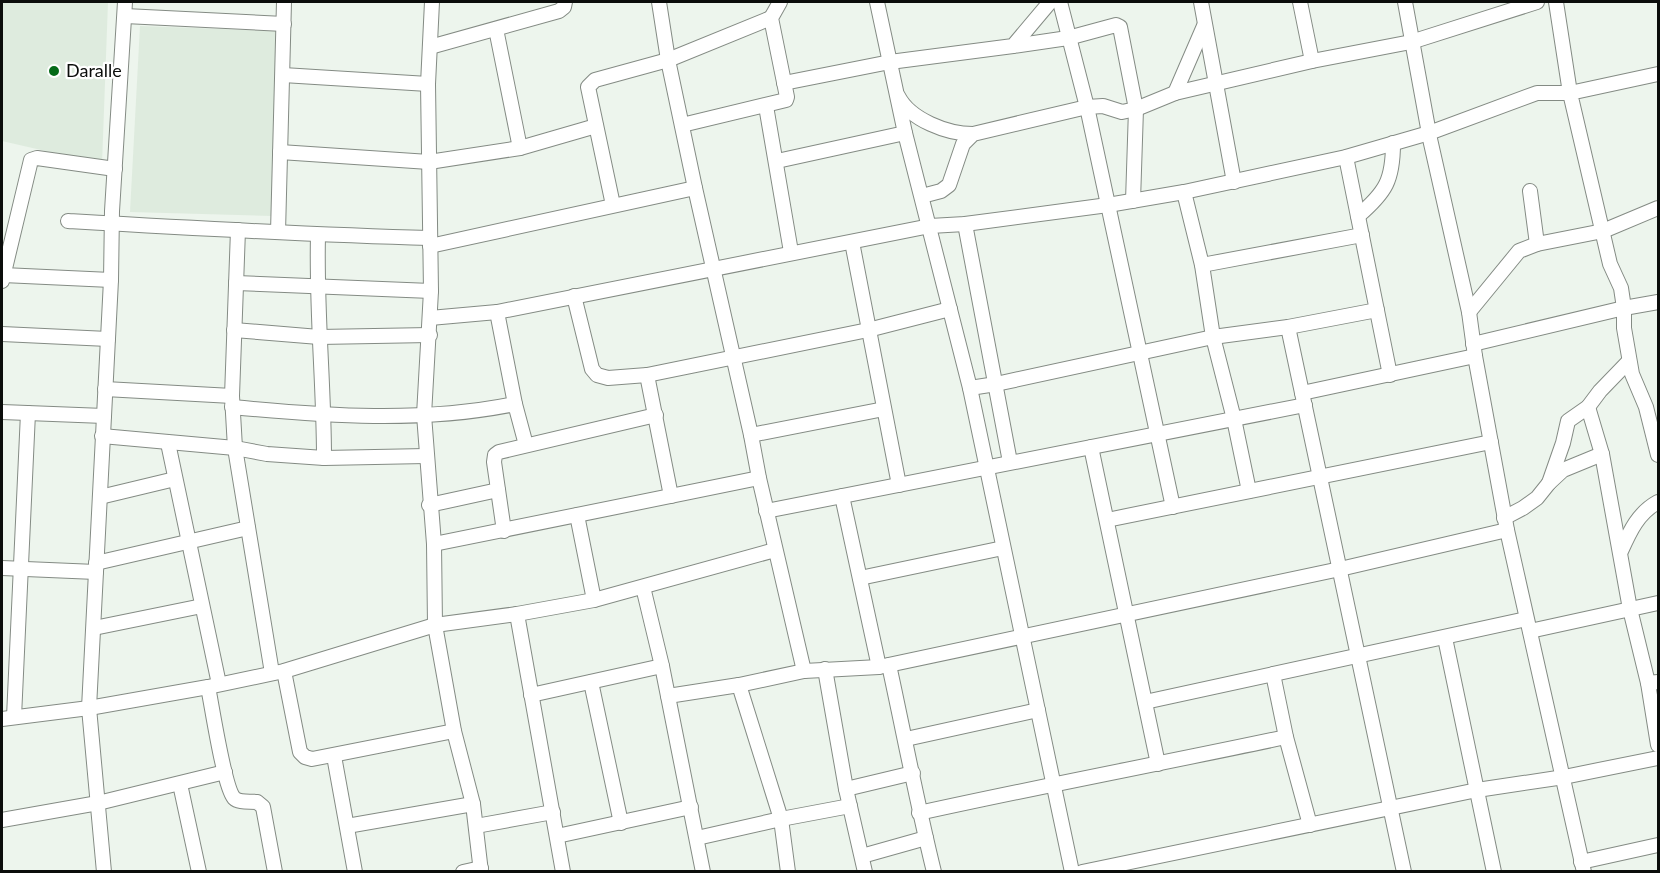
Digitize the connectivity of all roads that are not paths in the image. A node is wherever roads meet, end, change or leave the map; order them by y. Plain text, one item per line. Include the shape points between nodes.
1 (126, 2) edge
2 (285, 2) edge
3 (432, 2) edge
4 (566, 2) edge
5 (659, 2) edge
6 (877, 2) edge
7 (1050, 2) edge
8 (1060, 2) edge
9 (1202, 2) edge
10 (1300, 2) edge
11 (1405, 2) edge
12 (1537, 2) edge
13 (1556, 2) edge
14 (775, 7) edge
15 (125, 16) junction
16 (284, 24) junction
17 (1204, 26) junction
18 (496, 29) junction
19 (1068, 38) junction
20 (1411, 42) junction
21 (1013, 46) junction
22 (429, 47) junction
23 (668, 60) junction
24 (1312, 61) junction
25 (890, 62) junction
26 (1659, 74) edge
27 (283, 75) junction
28 (784, 83) junction
29 (1217, 83) junction
30 (428, 84) junction
31 (897, 93) junction
32 (1175, 93) junction
33 (1570, 93) junction
34 (766, 106) junction
35 (1087, 107) junction
36 (1136, 109) junction
37 (682, 125) junction
38 (596, 126) junction
39 (1429, 133) junction
40 (905, 134) junction
41 (973, 134) junction
42 (1393, 143) junction
43 (520, 148) junction
44 (280, 152) junction
45 (1346, 157) junction
46 (777, 161) junction
47 (429, 162) junction
48 (115, 169) junction
49 (1234, 182) junction
50 (695, 188) junction
51 (1530, 191) dead end
52 (1184, 192) junction
53 (922, 196) junction
54 (1133, 201) junction
55 (613, 204) junction
56 (1108, 205) junction
57 (1659, 208) edge
58 (1358, 216) junction
59 (68, 221) dead end
60 (112, 224) junction
61 (965, 224) junction
62 (930, 226) junction
63 (238, 230) junction
64 (1604, 231) junction
65 (278, 232) junction
66 (318, 236) junction
67 (1362, 236) junction
68 (430, 242) junction
69 (852, 242) junction
70 (1537, 244) junction
71 (791, 252) junction
72 (1202, 264) junction
73 (713, 267) junction
74 (2, 278) edge
75 (111, 280) junction
76 (236, 283) junction
77 (317, 286) junction
78 (430, 291) junction
79 (574, 296) junction
80 (1659, 302) edge
81 (1624, 308) junction
82 (950, 309) junction
83 (1377, 310) junction
84 (496, 312) junction
85 (1469, 312) junction
86 (430, 318) junction
87 (1288, 327) junction
88 (234, 330) junction
89 (868, 330) junction
90 (2, 334) edge
91 (430, 335) junction
92 (319, 337) junction
93 (1212, 337) junction
94 (108, 339) junction
95 (1474, 350) junction
96 (1141, 354) junction
97 (734, 357) junction
98 (1629, 361) junction
99 (647, 375) junction
100 (1390, 375) junction
101 (996, 384) junction
102 (970, 388) junction
103 (105, 389) junction
104 (1303, 399) junction
105 (232, 402) junction
106 (515, 404) junction
107 (1588, 407) junction
108 (885, 409) junction
109 (2, 412) edge
110 (28, 413) junction
111 (424, 415) junction
112 (104, 416) junction
113 (324, 416) junction
114 (656, 416) junction
115 (1234, 419) junction
116 (1156, 434) junction
117 (751, 435) junction
118 (102, 436) junction
119 (168, 442) junction
120 (1491, 442) junction
121 (526, 445) junction
122 (1091, 447) junction
123 (235, 448) junction
124 (1602, 454) junction
125 (1659, 455) edge
126 (426, 456) junction
127 (324, 458) junction
128 (1010, 462) junction
129 (986, 467) junction
130 (1320, 477) junction
131 (759, 478) junction
132 (175, 479) junction
133 (1549, 483) junction
134 (899, 484) junction
135 (498, 490) junction
136 (1249, 491) junction
137 (100, 496) junction
138 (671, 496) junction
139 (842, 496) junction
140 (1659, 502) edge
141 (429, 505) junction
142 (1173, 507) junction
143 (766, 511) junction
144 (577, 515) junction
145 (1107, 520) junction
146 (1506, 524) junction
147 (248, 528) junction
148 (504, 531) junction
149 (188, 542) junction
150 (434, 544) junction
151 (1003, 548) junction
152 (775, 550) junction
153 (1621, 551) junction
154 (2, 568) edge
155 (96, 568) junction
156 (1340, 568) junction
157 (21, 569) junction
158 (860, 578) junction
159 (643, 588) junction
160 (594, 600) junction
161 (1659, 603) edge
162 (202, 606) junction
163 (1630, 609) junction
164 (517, 614) junction
165 (1128, 614) junction
166 (435, 625) junction
167 (1528, 625) junction
168 (94, 628) junction
169 (1023, 636) junction
170 (1444, 638) junction
171 (1358, 657) junction
172 (662, 666) junction
173 (884, 666) junction
174 (825, 669) junction
175 (804, 670) junction
176 (278, 672) junction
177 (1273, 674) junction
178 (591, 682) junction
179 (1653, 682) edge
180 (213, 685) junction
181 (739, 685) junction
182 (531, 695) junction
183 (668, 696) junction
184 (1145, 702) junction
185 (89, 708) junction
186 (1038, 710) junction
187 (8, 718) edge
188 (454, 731) junction
189 (1286, 737) junction
190 (906, 739) junction
191 (1659, 745) edge
192 (334, 756) junction
193 (1659, 758) edge
194 (1158, 764) junction
195 (225, 772) junction
196 (913, 773) junction
197 (1564, 777) junction
198 (1054, 783) junction
199 (180, 784) junction
200 (846, 789) junction
201 (1477, 790) junction
202 (98, 803) junction
203 (473, 804) junction
204 (850, 806) junction
205 (691, 807) junction
206 (1390, 808) junction
207 (554, 812) junction
208 (919, 813) junction
209 (781, 819) junction
210 (2, 820) edge
211 (621, 823) junction
212 (1310, 825) junction
213 (347, 826) junction
214 (476, 826) junction
215 (557, 836) junction
216 (697, 838) junction
217 (926, 838) junction
218 (1659, 845) edge
219 (862, 856) junction
220 (1583, 867) edge
221 (99, 870) edge
222 (481, 870) edge
223 (199, 872) edge
224 (275, 872) edge
225 (355, 872) edge
226 (463, 872) edge
227 (563, 872) edge
228 (703, 872) edge
229 (788, 872) edge
230 (866, 872) edge
231 (933, 872) edge
232 (1072, 872) edge
233 (1082, 872) edge
234 (1404, 872) edge
235 (1494, 872) edge

1 - 15 street
2 - 16 street
3 - 22 street
4 - 18 street via 559,11
5 - 23 street
6 - 25 street
7 - 21 street
8 - 19 street
9 - 17 street
10 - 24 street
11 - 20 street
12 - 20 street
13 - 33 street
14 - 23 street
14 - 28 street
15 - 16 street
15 - 48 street
16 - 27 street
17 - 29 street
17 - 32 street
18 - 22 street
18 - 43 street
19 - 21 street
19 - 35 street
19 - 36 street via 1120,27
20 - 24 street
20 - 39 street
21 - 25 street
22 - 30 street
23 - 37 street
23 - 38 street via 591,83 588,87
24 - 29 street
25 - 28 street
25 - 31 street
26 - 33 street
27 - 30 street
27 - 44 street
28 - 34 street via 786,100
29 - 32 street
29 - 49 street
30 - 47 street
31 - 40 street
31 - 41 street via 902,104 933,125 958,134
32 - 36 street
33 - 39 street via 1528,95
33 - 64 street
34 - 37 street
34 - 46 street
35 - 36 street
35 - 41 street
35 - 56 street
36 - 54 street
37 - 50 street
38 - 43 street
38 - 55 street
39 - 42 street
39 - 85 street
40 - 46 street
40 - 53 street
41 - 53 street via 963,144 949,184
42 - 45 street
42 - 58 street via 1390,178
43 - 47 street
44 - 47 street
44 - 65 street
45 - 49 street
45 - 58 street
46 - 71 street
47 - 68 street
48 - 60 street
48 - 74 street via 31,160
49 - 52 street
50 - 55 street
50 - 73 street
51 - 70 street
52 - 54 street
52 - 72 street
53 - 62 street
54 - 56 street
55 - 68 street
56 - 61 street
56 - 96 street
57 - 64 street
58 - 67 street
59 - 60 street
60 - 63 street
60 - 75 street
61 - 62 street
61 - 101 street
62 - 69 street
62 - 82 street
63 - 65 street
63 - 76 street
64 - 70 street
64 - 81 street
65 - 66 street
66 - 68 street
66 - 77 street
67 - 72 street
67 - 83 street
68 - 78 street
69 - 71 street
69 - 89 street
70 - 85 street via 1520,251
71 - 73 street
72 - 93 street
73 - 79 street
73 - 97 street
74 - 75 street
75 - 94 street
76 - 77 street
76 - 88 street
77 - 78 street
77 - 92 street
78 - 86 street
79 - 84 street
79 - 99 street via 592,369 597,375
80 - 81 street
81 - 95 street
81 - 98 street
82 - 89 street
82 - 102 street
83 - 87 street
83 - 100 street
84 - 86 street
84 - 106 street
85 - 95 street
86 - 91 street
87 - 93 street
87 - 104 street
88 - 92 street
88 - 105 street
89 - 97 street
89 - 108 street
90 - 94 street
91 - 92 street
91 - 111 street
92 - 113 street
93 - 96 street
93 - 115 street
94 - 103 street
95 - 100 street
95 - 120 street
96 - 101 street
96 - 116 street
97 - 99 street
97 - 117 street
98 - 107 street
98 - 125 street
99 - 114 street
100 - 104 street
101 - 102 street
101 - 128 street
102 - 129 street
103 - 105 street
103 - 112 street
104 - 115 street
104 - 130 street
105 - 113 street
105 - 123 street
106 - 111 street
106 - 121 street
107 - 124 street
107 - 133 street via 1568,421
108 - 117 street
108 - 134 street
109 - 110 street
110 - 112 street
110 - 157 street
111 - 113 street
111 - 126 street
112 - 118 street
113 - 127 street
114 - 121 street
114 - 138 street
115 - 116 street
115 - 136 street
116 - 122 street
116 - 142 street
117 - 131 street
118 - 119 street
118 - 137 street
119 - 123 street
119 - 132 street
120 - 130 street
120 - 146 street
121 - 135 street via 495,455
122 - 128 street
122 - 145 street
123 - 127 street
123 - 147 street
124 - 133 street via 1563,470
124 - 153 street
126 - 127 street
126 - 141 street
128 - 129 street
129 - 134 street
129 - 151 street
130 - 136 street
130 - 156 street
131 - 138 street
131 - 143 street
132 - 137 street
132 - 149 street
133 - 146 street via 1538,498
134 - 139 street
135 - 141 street
135 - 148 street
136 - 142 street
137 - 155 street
138 - 144 street
139 - 143 street
139 - 158 street
140 - 153 street via 1637,518
141 - 150 street
142 - 145 street
143 - 152 street
144 - 148 street
144 - 160 street
145 - 165 street
146 - 156 street
146 - 167 street
147 - 149 street
147 - 176 street
148 - 150 street
149 - 155 street
149 - 162 street
150 - 166 street
151 - 158 street
151 - 169 street
152 - 159 street
152 - 175 street
153 - 163 street
154 - 157 street
155 - 157 street
155 - 168 street
156 - 165 street
156 - 171 street
157 - 187 street
158 - 173 street
159 - 160 street
159 - 172 street
160 - 164 street
161 - 163 street
162 - 168 street
162 - 180 street
163 - 167 street
163 - 179 street
164 - 166 street
164 - 182 street
165 - 169 street
165 - 184 street
166 - 176 street
166 - 188 street
167 - 170 street
167 - 197 street
168 - 185 street
169 - 173 street
169 - 186 street
170 - 171 street
170 - 201 street
171 - 177 street
171 - 206 street
172 - 178 street
172 - 183 street
173 - 174 street
173 - 190 street
174 - 175 street
174 - 200 street
175 - 181 street
176 - 180 street
176 - 192 street via 300,752 312,759
177 - 184 street
177 - 189 street
178 - 182 street
178 - 211 street
179 - 191 street
180 - 185 street
180 - 195 street
181 - 183 street
181 - 209 street
182 - 207 street
183 - 205 street
184 - 194 street
185 - 187 street
185 - 202 street
186 - 190 street
186 - 198 street
188 - 192 street
188 - 203 street
189 - 194 street
189 - 212 street
190 - 196 street
192 - 213 street
193 - 197 street
194 - 198 street
195 - 199 street
195 - 224 street via 235,800 257,802 263,807
196 - 200 street
196 - 208 street
197 - 201 street
197 - 220 street
198 - 208 street
198 - 232 street
199 - 202 street
199 - 223 street
200 - 204 street
201 - 206 street
201 - 235 street
202 - 210 street
202 - 221 street
203 - 213 street
203 - 214 street
204 - 209 street
204 - 219 street
205 - 211 street
205 - 216 street
206 - 212 street
206 - 234 street
207 - 214 street
207 - 215 street
208 - 217 street
209 - 216 street
209 - 229 street
211 - 215 street
212 - 233 street
213 - 225 street
214 - 222 street
215 - 227 street
216 - 228 street
217 - 219 street
217 - 231 street
218 - 220 street
219 - 230 street
222 - 226 street

